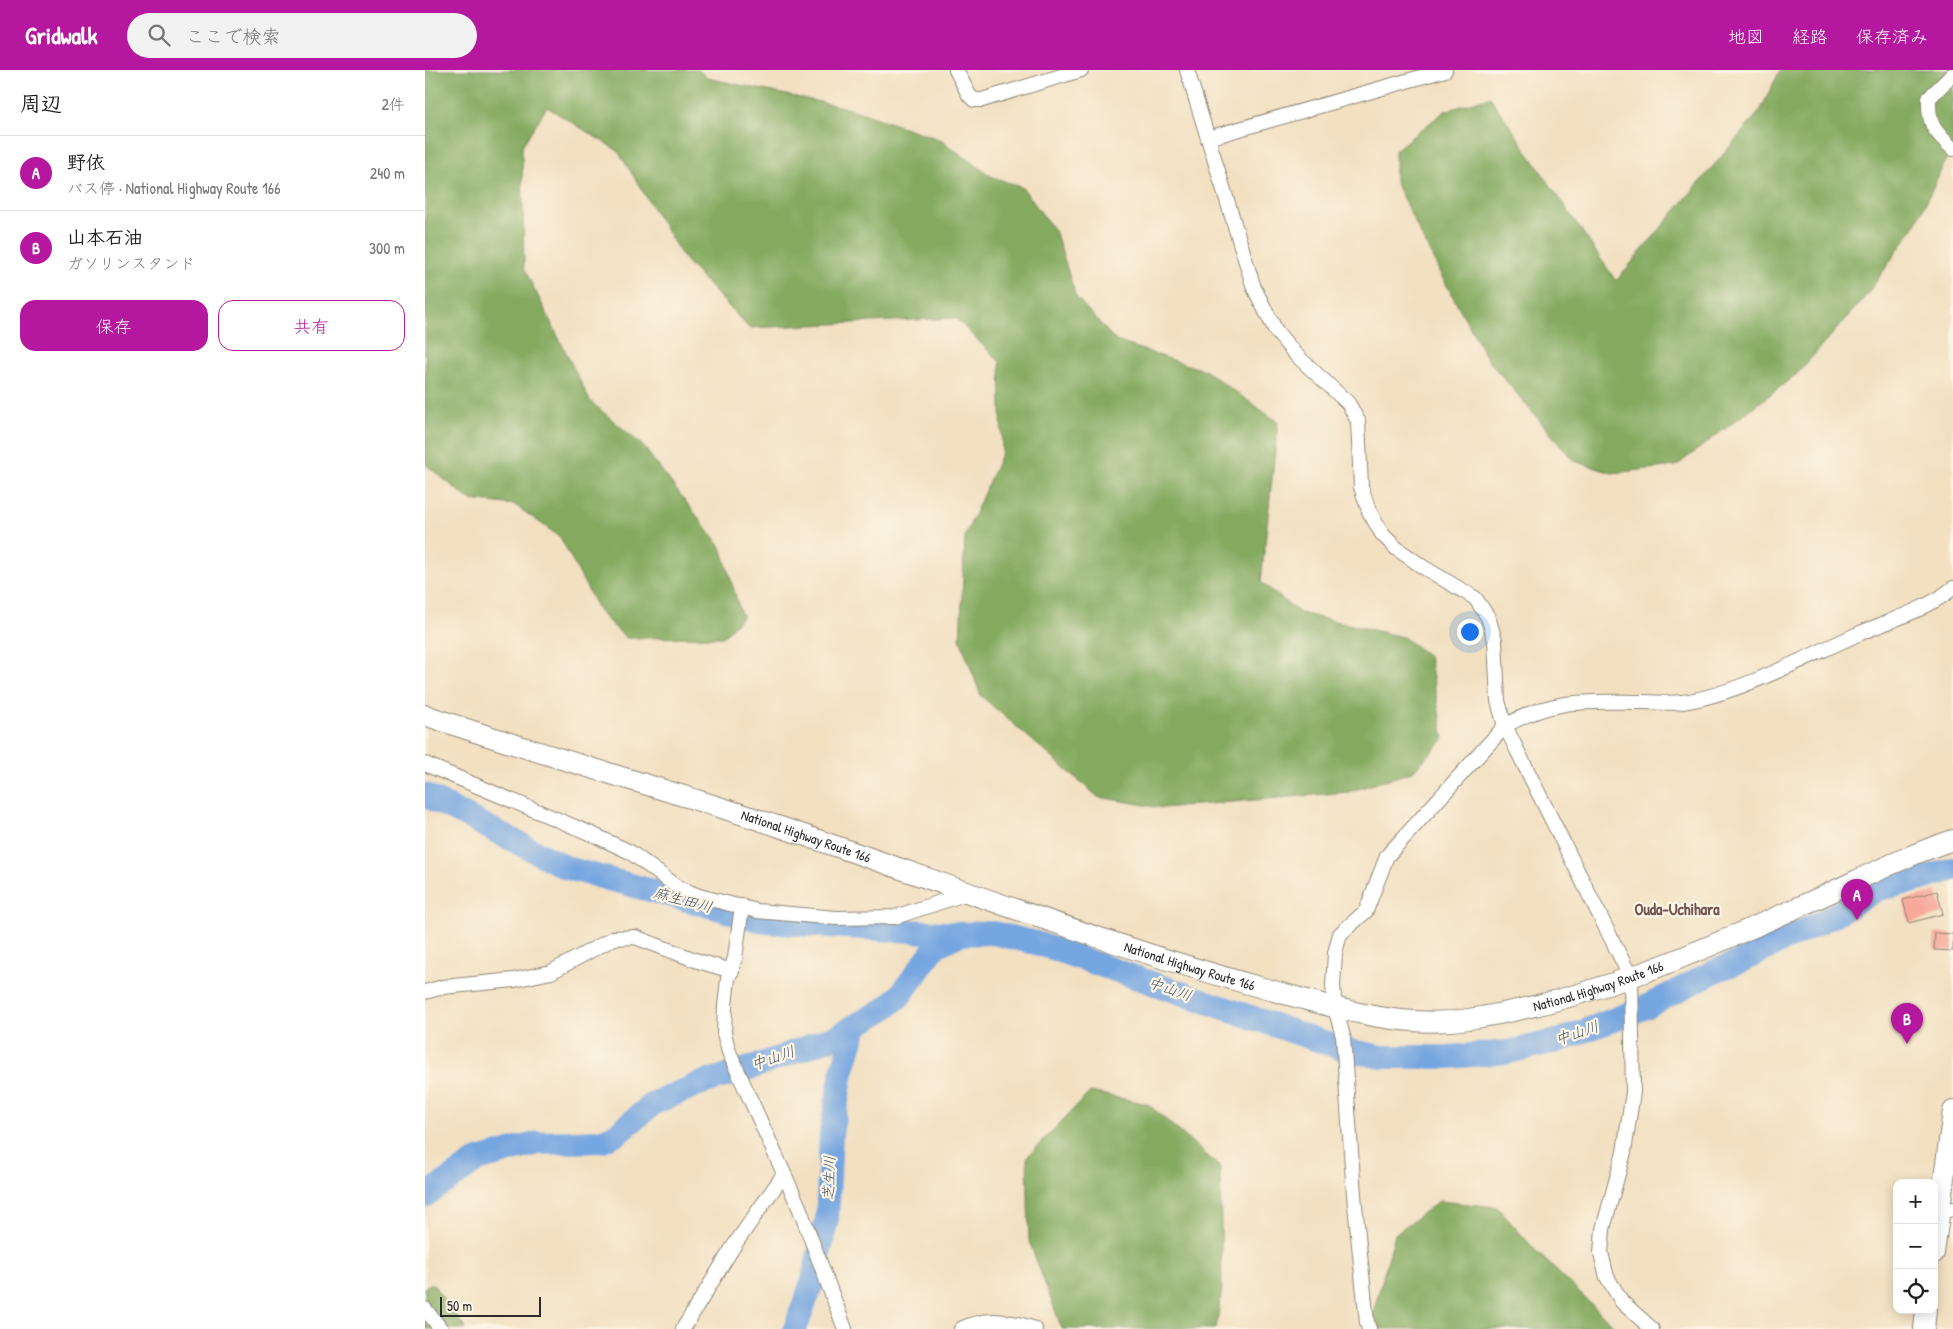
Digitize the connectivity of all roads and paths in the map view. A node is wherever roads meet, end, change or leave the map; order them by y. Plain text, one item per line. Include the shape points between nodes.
1 (956, 70) edge
2 (1081, 70) edge
3 (1187, 70) edge
4 (1445, 70) edge
5 (1953, 74) edge
6 (1208, 138) junction
7 (1953, 149) edge
8 (1953, 588) edge
9 (425, 715) edge
10 (1505, 726) junction
11 (425, 764) edge
12 (1953, 840) edge
13 (971, 892) junction
14 (742, 906) junction
15 (732, 970) junction
16 (1631, 978) junction
17 (425, 992) edge
18 (1335, 1008) junction
19 (1953, 1111) edge
20 (785, 1174) junction
21 (1947, 1210) edge
22 (1938, 1240) edge
23 (425, 1308) edge
24 (1926, 1314) edge
25 (1364, 1327) edge
26 (441, 1329) edge
27 (683, 1329) edge
28 (845, 1329) edge
29 (961, 1329) edge
30 (1035, 1329) edge
31 (1652, 1329) edge
32 (1924, 1329) edge

1 - 2 street via 969,95 974,100 981,100
3 - 6 street
4 - 6 street
5 - 7 street via 1929,98 1928,115 1934,130
6 - 10 street via 1254,288 1276,330 1295,354 1348,403 1359,421 1361,487 1382,534 1423,567 1475,598 1488,617 1495,640 1498,701
8 - 10 street via 1874,627 1735,688 1698,700 1565,703 1528,713
9 - 13 highway, National Highway Route 166 via 511,745 764,821
10 - 16 street
10 - 18 street via 1387,856 1366,911 1340,934 1335,953
11 - 14 street via 630,852 679,888
12 - 16 highway, National Highway Route 166 via 1912,853 1736,936
13 - 14 street via 895,917 836,918 757,911
13 - 18 highway, National Highway Route 166 via 1208,973
14 - 15 street
15 - 17 street via 635,937 614,938 551,972
15 - 20 street via 728,979 724,1032 729,1052
16 - 18 highway, National Highway Route 166 via 1537,1007 1464,1020 1419,1021
16 - 31 street via 1633,1092 1624,1152 1603,1229 1601,1253 1607,1277 1622,1302
18 - 25 street via 1343,1036
19 - 21 highway
20 - 27 street via 733,1247
20 - 28 street
21 - 22 highway
23 - 26 street
24 - 32 highway
29 - 30 street via 978,1321 1013,1322

